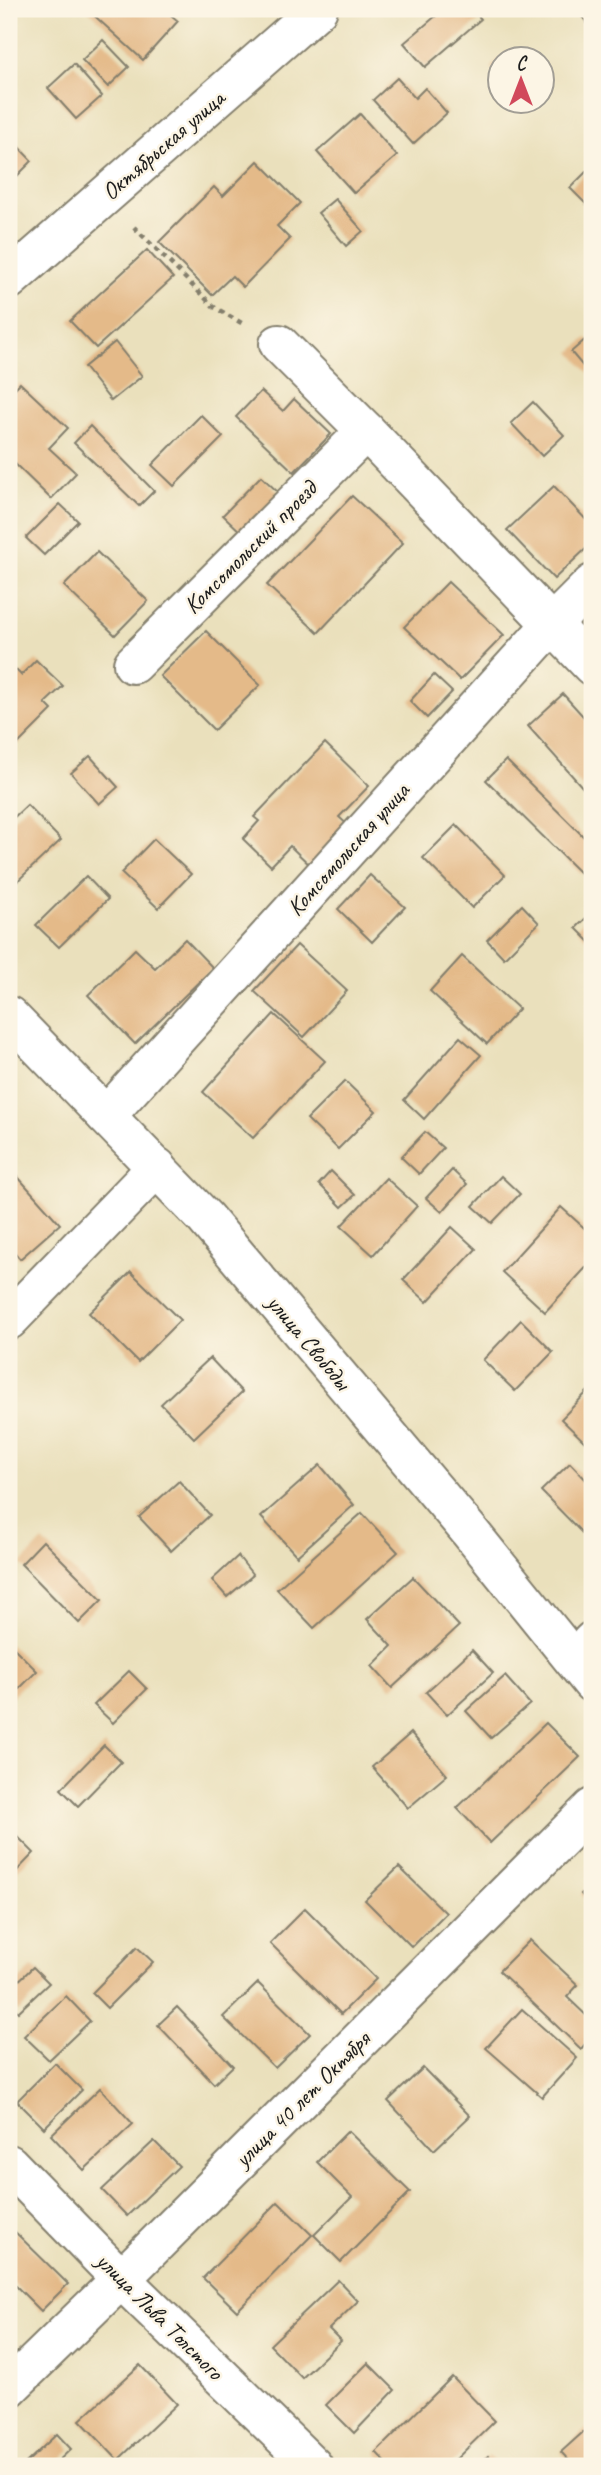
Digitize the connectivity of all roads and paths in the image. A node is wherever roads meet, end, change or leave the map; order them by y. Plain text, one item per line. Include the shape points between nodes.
1 (318, 9) edge
2 (104, 197) junction
3 (9, 280) edge
4 (279, 344) joint
5 (366, 431) junction
6 (592, 584) edge
7 (552, 624) junction
8 (133, 664) dead end
9 (592, 666) edge
10 (9, 1016) edge
11 (106, 1116) junction
12 (157, 1167) junction
13 (9, 1320) edge
14 (586, 1661) edge
15 (592, 1808) edge
16 (9, 2164) edge
17 (121, 2279) junction
18 (9, 2388) edge
19 (313, 2466) edge

1 - 2 street, Октябрьская улица
2 - 3 street, Октябрьская улица
2 - 4 path via 215,307
4 - 5 street
5 - 7 street
5 - 8 street, Комсомольский проезд
6 - 7 street, Комсомольская улица
7 - 9 street
7 - 11 street, Комсомольская улица
10 - 11 street, улица Свободы
11 - 12 street, улица Свободы
12 - 13 street
12 - 14 street, улица Свободы
15 - 17 street, улица 40 лет Октября
16 - 17 street, улица Льва Толстого
17 - 18 street, улица 40 лет Октября
17 - 19 street, улица Льва Толстого

